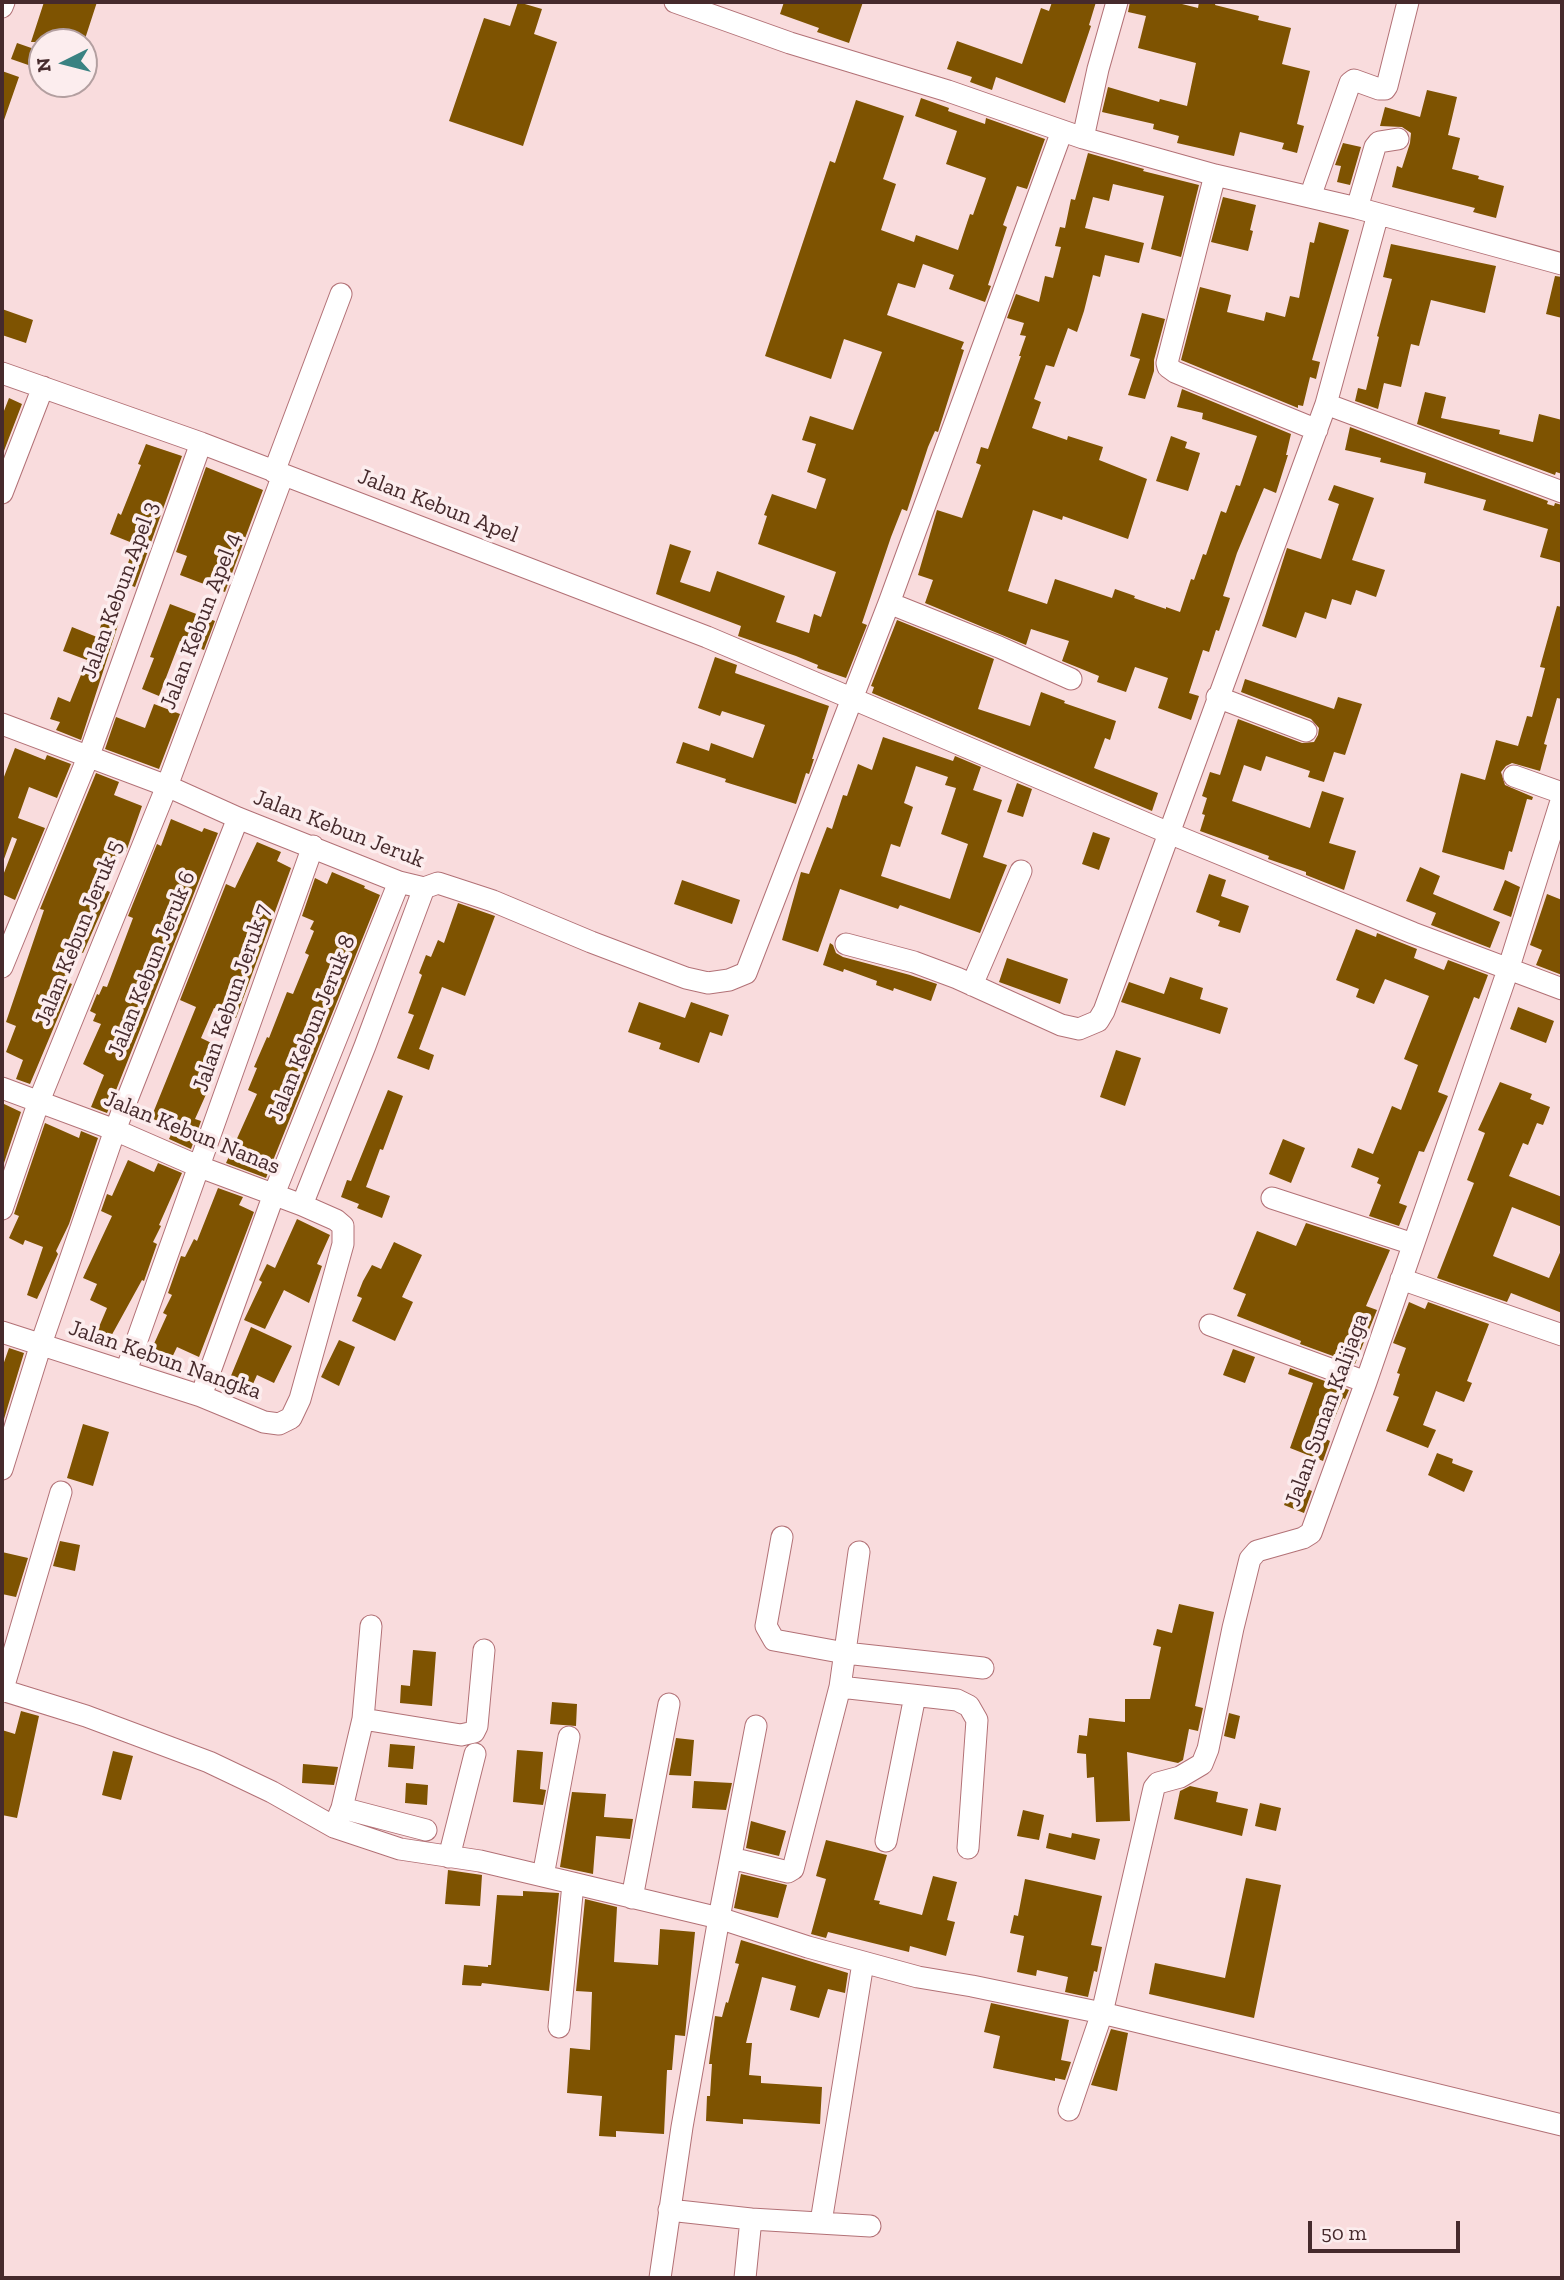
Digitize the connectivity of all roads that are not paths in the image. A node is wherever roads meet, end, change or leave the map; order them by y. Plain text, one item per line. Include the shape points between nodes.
1 (4, 2) edge
2 (675, 2) edge
3 (1117, 2) edge
4 (1408, 2) edge
5 (2, 7) edge
6 (1062, 131) junction
7 (1083, 138) junction
8 (1398, 139) dead end
9 (1215, 175) junction
10 (1310, 197) junction
11 (1357, 208) junction
12 (1378, 214) junction
13 (1562, 264) edge
14 (341, 294) dead end
15 (2, 373) edge
16 (43, 387) junction
17 (1326, 404) junction
18 (1317, 430) junction
19 (201, 443) junction
20 (279, 473) junction
21 (1562, 492) edge
22 (2, 493) edge
23 (889, 603) junction
24 (1071, 679) dead end
25 (852, 697) junction
26 (1217, 697) junction
27 (2, 726) edge
28 (1306, 732) dead end
29 (89, 755) junction
30 (1514, 776) dead end
31 (167, 786) junction
32 (1562, 793) edge
33 (1562, 798) edge
34 (238, 818) junction
35 (1169, 833) junction
36 (313, 846) junction
37 (1021, 871) dead end
38 (399, 882) junction
39 (424, 888) junction
40 (846, 944) dead end
41 (2, 967) edge
42 (1508, 970) junction
43 (972, 985) junction
44 (1562, 989) edge
45 (2, 1088) edge
46 (39, 1101) junction
47 (115, 1130) junction
48 (200, 1167) junction
49 (274, 1194) junction
50 (1272, 1198) dead end
51 (302, 1205) junction
52 (2, 1209) edge
53 (1413, 1244) junction
54 (1401, 1279) junction
55 (1210, 1325) dead end
56 (2, 1332) edge
57 (1562, 1335) edge
58 (41, 1344) junction
59 (126, 1371) junction
60 (1366, 1382) junction
61 (201, 1396) junction
62 (300, 1399) joint
63 (2, 1469) edge
64 (61, 1492) dead end
65 (782, 1537) dead end
66 (859, 1552) dead end
67 (371, 1626) dead end
68 (484, 1650) dead end
69 (845, 1653) junction
70 (983, 1668) dead end
71 (840, 1687) junction
72 (2, 1691) edge
73 (915, 1696) junction
74 (669, 1704) dead end
75 (363, 1719) junction
76 (756, 1726) dead end
77 (569, 1737) dead end
78 (475, 1754) dead end
79 (338, 1817) junction
80 (426, 1830) dead end
81 (886, 1841) dead end
82 (968, 1848) dead end
83 (449, 1857) junction
84 (731, 1858) junction
85 (543, 1876) junction
86 (573, 1884) junction
87 (632, 1898) junction
88 (719, 1918) junction
89 (863, 1963) junction
90 (1102, 2013) junction
91 (559, 2027) dead end
92 (1069, 2110) dead end
93 (1562, 2125) edge
94 (669, 2210) junction
95 (751, 2218) junction
96 (821, 2222) junction
97 (870, 2226) dead end
98 (660, 2278) edge
99 (745, 2278) edge

1 - 5 street
2 - 6 street
3 - 7 street
4 - 10 street via 1387,86 1379,89 1354,80 1350,83
6 - 7 street
6 - 23 street
7 - 9 street
8 - 11 street via 1378,142
9 - 10 street
9 - 18 street via 1167,363 1175,372
10 - 11 street
11 - 12 street
12 - 13 street
12 - 17 street
14 - 20 street, Jalan Kebun Apel 4
15 - 16 street, Jalan Kebun Apel
16 - 19 street, Jalan Kebun Apel
16 - 22 street
17 - 18 street
17 - 21 street
18 - 26 street
19 - 20 street, Jalan Kebun Apel
19 - 29 street, Jalan Kebun Apel 3
20 - 25 street, Jalan Kebun Apel via 707,636
20 - 31 street, Jalan Kebun Apel 4
23 - 24 street
23 - 25 street
25 - 35 street, Jalan Kebun Apel
25 - 39 street via 746,973 708,983 686,978 493,901 438,883
26 - 28 street
26 - 35 street
27 - 29 street, Jalan Kebun Jeruk
29 - 31 street, Jalan Kebun Jeruk
29 - 41 street, Jalan Kebun Apel 3
30 - 32 street
31 - 34 street, Jalan Kebun Jeruk
31 - 46 street, Jalan Kebun Jeruk 5
33 - 42 street, Jalan Sunan Kalijaga
34 - 36 street, Jalan Kebun Jeruk
34 - 47 street, Jalan Kebun Jeruk 6
35 - 42 street, Jalan Kebun Apel
35 - 43 street via 1098,1021 1079,1030 1061,1025
36 - 38 street, Jalan Kebun Jeruk
36 - 48 street, Jalan Kebun Jeruk 7
37 - 43 street
38 - 39 street, Jalan Kebun Jeruk
38 - 49 street, Jalan Kebun Jeruk 8
39 - 51 street, Jalan Kebun Jeruk
40 - 43 street via 914,962
42 - 44 street, Jalan Kebun Apel
42 - 53 street, Jalan Sunan Kalijaga
45 - 46 street, Jalan Kebun Nanas
46 - 47 street, Jalan Kebun Nanas
46 - 52 street, Jalan Kebun Jeruk 5
47 - 48 street, Jalan Kebun Nanas
47 - 58 street, Jalan Kebun Jeruk 6
48 - 49 street, Jalan Kebun Nanas
48 - 59 street, Jalan Kebun Jeruk 7
49 - 51 street, Jalan Kebun Nanas
49 - 61 street, Jalan Kebun Jeruk 8
50 - 53 street
51 - 62 street, Jalan Kebun Nanas via 343,1226
53 - 54 street, Jalan Sunan Kalijaga
54 - 57 street
54 - 60 street, Jalan Sunan Kalijaga
55 - 60 street
56 - 58 street, Jalan Kebun Nangka
58 - 59 street, Jalan Kebun Nangka
58 - 63 street, Jalan Kebun Jeruk 6
59 - 61 street, Jalan Kebun Nangka
60 - 90 street, Jalan Sunan Kalijaga via 1311,1533 1257,1551 1250,1559 1202,1764 1154,1788
61 - 62 street, Jalan Kebun Nangka via 279,1424 291,1418
64 - 72 street
65 - 69 street via 766,1626 770,1635 774,1640
66 - 69 street
67 - 75 street
68 - 75 street via 474,1732 461,1735
69 - 70 street
69 - 71 street
71 - 73 street
71 - 84 street via 793,1869 788,1872
72 - 79 street via 86,1716 209,1762
73 - 81 street
73 - 82 street via 957,1700 969,1706 977,1720
74 - 87 street
75 - 79 street
76 - 84 street
77 - 85 street
78 - 83 street
79 - 80 street
79 - 83 street via 400,1849
83 - 85 street
84 - 88 street
85 - 86 street
86 - 87 street
86 - 91 street
87 - 88 street
88 - 89 street
88 - 94 street
89 - 90 street
89 - 96 street
90 - 92 street
90 - 93 street
94 - 95 street
94 - 98 street
95 - 96 street
95 - 99 street
96 - 97 street

